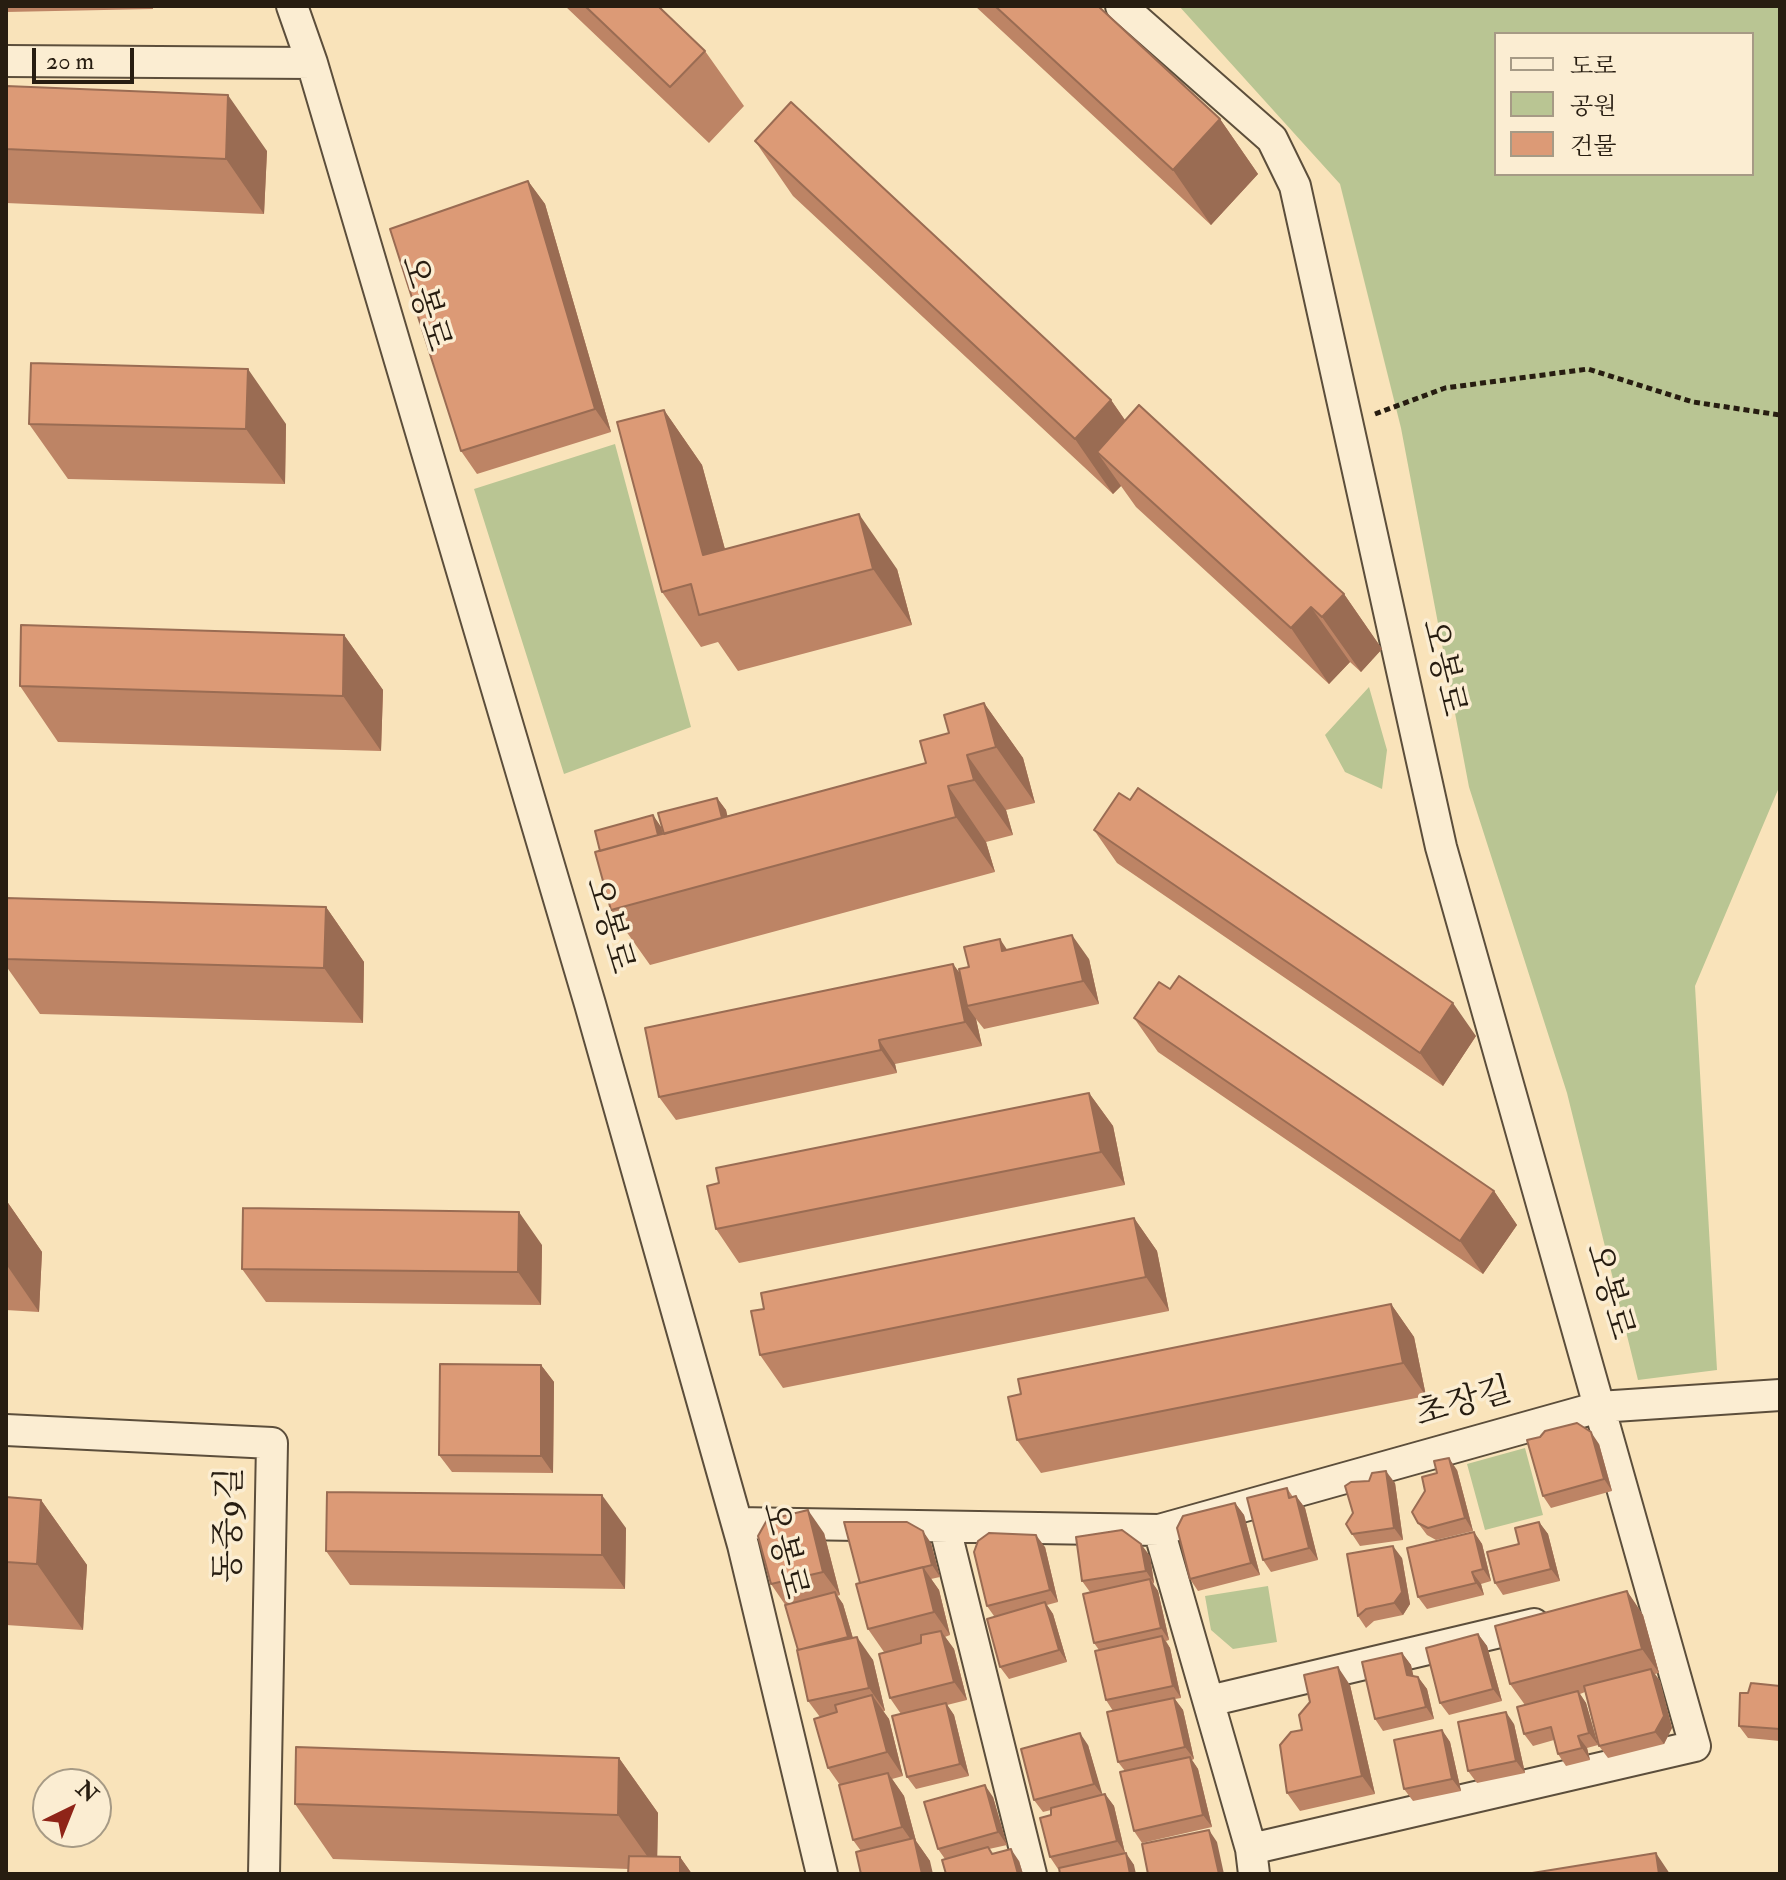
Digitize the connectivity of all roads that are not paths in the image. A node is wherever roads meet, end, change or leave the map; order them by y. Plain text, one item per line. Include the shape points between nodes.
1 (292, 6) edge
2 (1121, 6) edge
3 (6, 61) edge
4 (312, 63) junction
5 (1780, 1395) edge
6 (1599, 1407) junction
7 (6, 1430) edge
8 (737, 1523) junction
9 (945, 1528) junction
10 (1159, 1530) junction
11 (1652, 1596) junction
12 (1622, 1603) edge
13 (1561, 1618) edge
14 (1209, 1701) junction
15 (1252, 1861) edge
16 (264, 1874) edge
17 (822, 1874) edge
18 (1031, 1874) edge

1 - 4 street, 오봉로
2 - 6 street, 오봉로 via 1272,139 1295,186 1441,847
3 - 4 street
4 - 8 street, 오봉로 via 548,857
5 - 6 street, 초장길
6 - 10 street, 초장길
6 - 11 street
7 - 16 street, 동중9길 via 272,1443
8 - 9 street, 초장길
8 - 17 street, 오봉로
9 - 10 street, 초장길
9 - 18 street
10 - 14 street
11 - 12 street
11 - 15 street via 1695,1746
13 - 14 street
14 - 15 street

